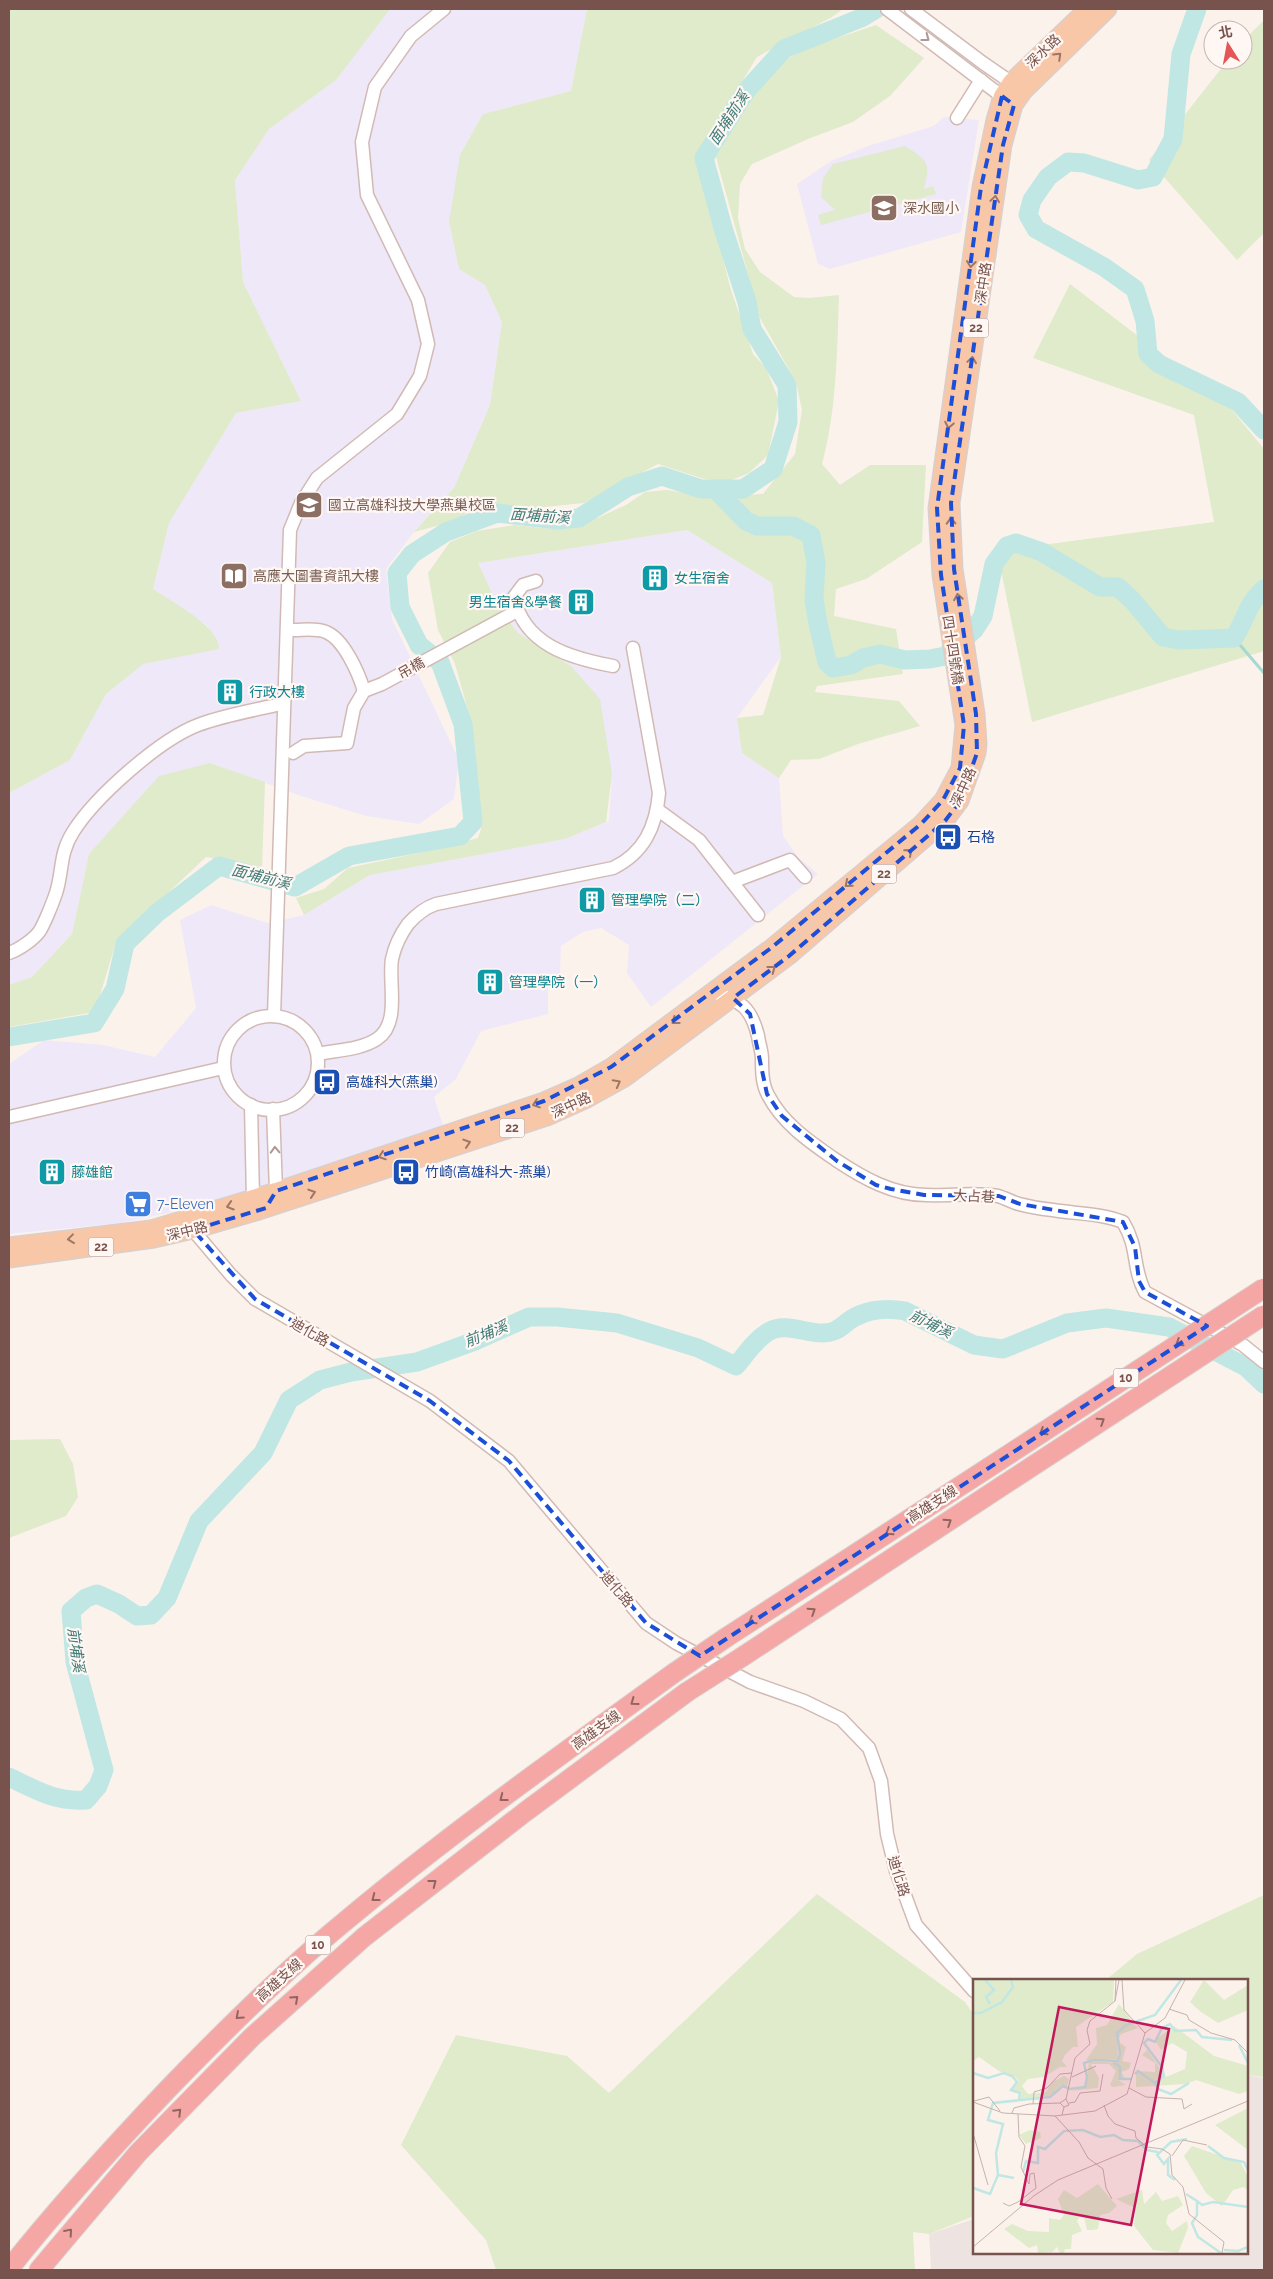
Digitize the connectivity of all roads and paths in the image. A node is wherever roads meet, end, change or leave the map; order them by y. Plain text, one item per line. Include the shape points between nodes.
1 (444, 9) edge
2 (887, 9) edge
3 (911, 9) edge
4 (1087, 9) edge
5 (1108, 9) edge
6 (977, 77) junction
7 (1017, 86) junction
8 (1008, 100) junction
9 (957, 118) dead end
10 (948, 572) joint
11 (536, 581) dead end
12 (517, 611) junction
13 (294, 630) dead end
14 (633, 648) dead end
15 (612, 666) dead end
16 (364, 690) junction
17 (282, 704) junction
18 (970, 720) junction
19 (293, 753) dead end
20 (658, 810) junction
21 (804, 877) dead end
22 (732, 882) junction
23 (758, 915) dead end
24 (9, 953) edge
25 (713, 992) junction
26 (738, 1002) junction
27 (274, 1016) junction
28 (318, 1054) junction
29 (223, 1068) junction
30 (251, 1105) junction
31 (273, 1109) junction
32 (9, 1117) edge
33 (276, 1191) junction
34 (260, 1203) junction
35 (191, 1224) junction
36 (9, 1246) edge
37 (9, 1259) edge
38 (1264, 1288) edge
39 (1264, 1315) edge
40 (1264, 1362) edge
41 (973, 1990) edge
42 (9, 2269) edge
43 (38, 2270) edge

1 - 17 street via 411,36 375,87 362,142 367,195 418,300 428,344 420,376 397,414 317,478 300,503 290,530
2 -> 6 street
3 - 7 street
4 - 7 main road, 深水路 / 22
7 -> 5 main road, 深水路 / 22
6 - 8 street
6 - 9 street
7 - 8 main road, 深水路 / 22
8 - 10 main road, 深中路 / 22 via 981,187 936,508
10 - 18 main road, 四十四號橋 / 22
11 - 12 street via 522,585 514,597
12 - 15 street via 534,636 564,655
12 - 16 street, 吊橋 via 382,684
13 - 16 street via 327,632 340,643 359,673
14 - 20 street via 659,793
16 - 19 street via 354,708 347,742 304,746
17 - 24 street via 196,726 158,748 98,798 72,832 62,855 56,893 39,932
17 - 27 street
18 -> 25 main road, 深中路 / 22 via 960,768 940,804 771,948
26 -> 18 main road, 深中路 / 22 via 945,821 960,801 977,753
20 - 22 street via 699,840
20 - 28 street via 640,848 613,868 436,904 415,915 399,937 392,960 388,1028 379,1038 365,1045
21 - 22 street via 790,860
22 - 23 street
25 - 26 street
25 -> 33 main road, 深中路 / 22 via 611,1067 578,1086 544,1101
34 -> 26 main road, 深中路 / 22 via 547,1117 625,1078
26 - 40 street, 大占巷 via 750,1014 755,1026 767,1094 782,1116 802,1135 838,1161 876,1185 892,1189 924,1195 998,1196 1020,1204 1111,1217 1123,1222 1135,1247 1139,1281 1145,1292 1243,1345
27 - 28 street via 289,1019 302,1027
27 - 29 street via 260,1017 236,1032 224,1055
28 - 31 street via 316,1075 306,1095 294,1104
29 - 30 street via 230,1086
29 - 32 street
30 - 31 street
30 - 34 street
33 -> 31 street
33 - 34 main road, 深中路 / 22
34 - 35 main road, 深中路 / 22
35 -> 36 main road, 深中路 / 22
35 - 37 main road, 深中路 / 22 via 154,1239
35 - 41 street, 迪化路 via 255,1299 430,1402 509,1461 646,1623 676,1643 750,1682 804,1701 841,1719 869,1748 878,1772 896,1871 916,1925
38 -> 42 highway, 高雄支線 / 10, bridge via 674,1673 507,1795 342,1923 225,2030 124,2135
43 -> 39 highway, 高雄支線 / 10, bridge via 138,2152 252,2037 364,1937 687,1692

